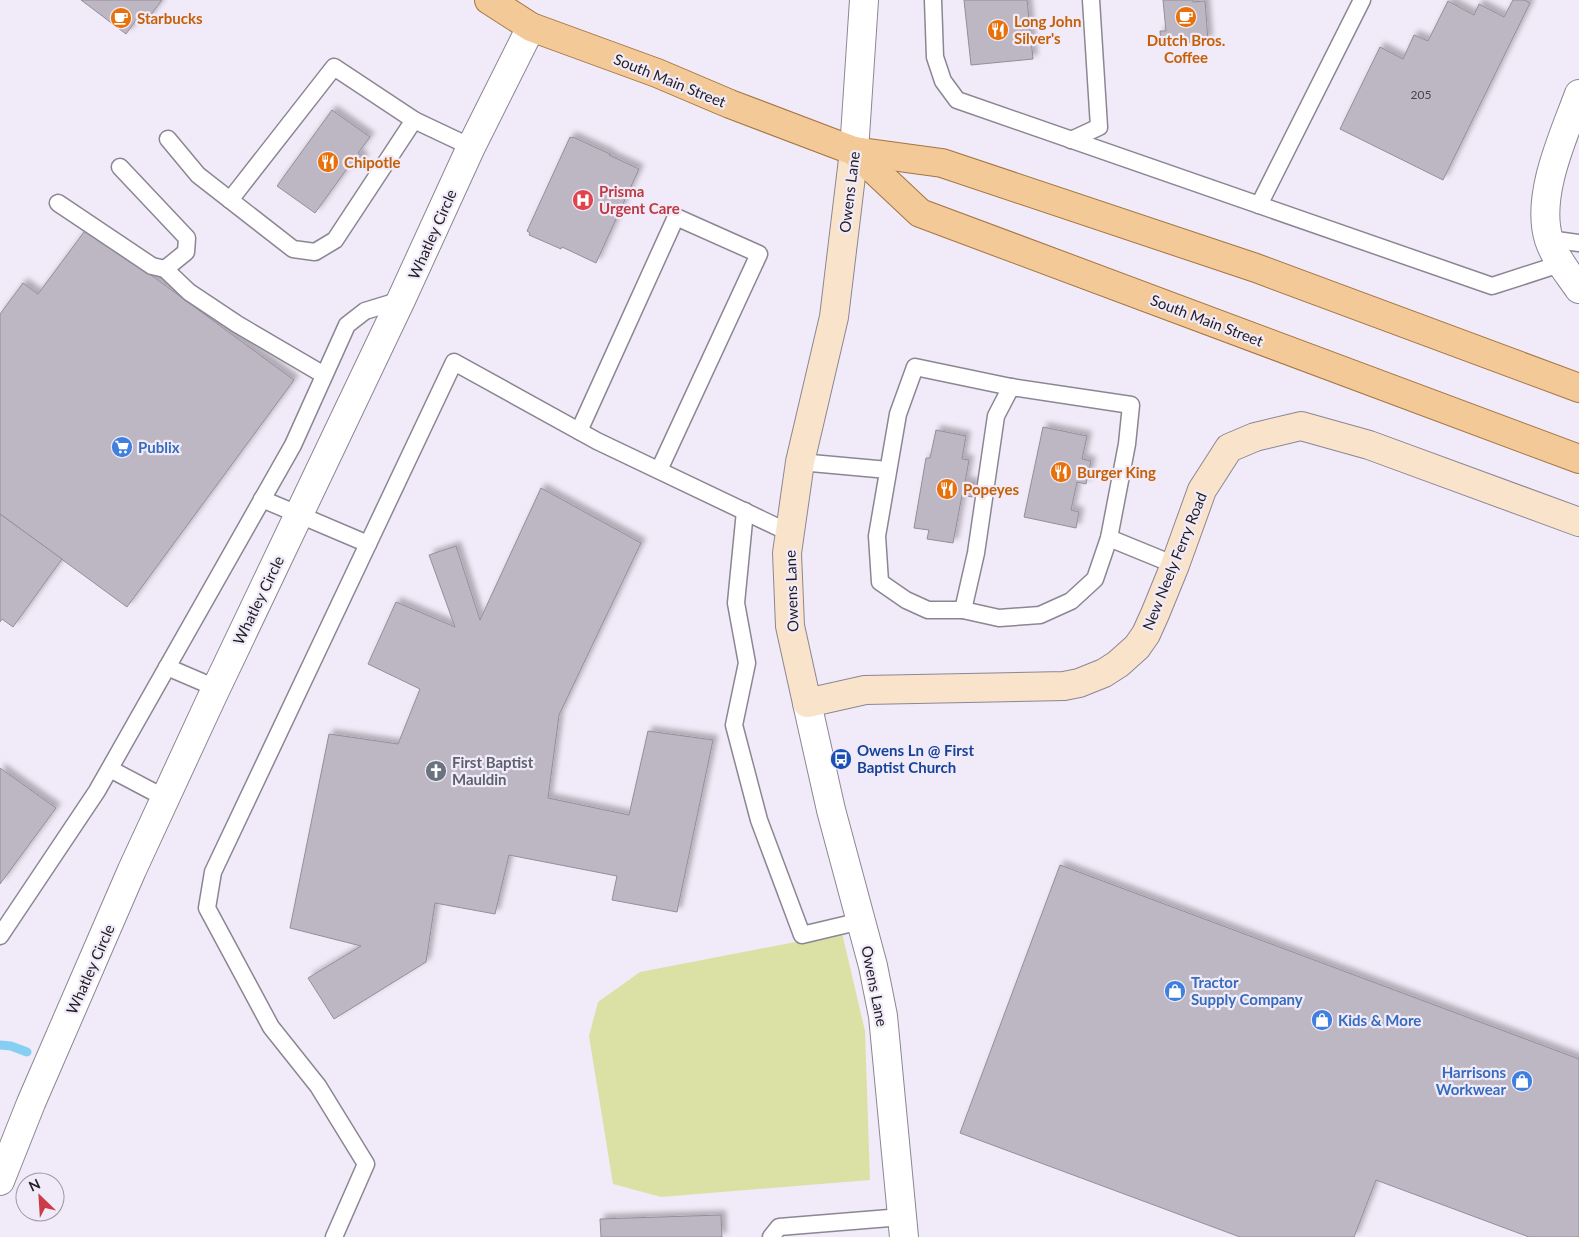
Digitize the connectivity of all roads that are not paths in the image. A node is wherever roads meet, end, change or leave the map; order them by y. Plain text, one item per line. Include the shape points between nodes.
1 (489, 0) edge
2 (864, 0) edge
3 (932, 0) edge
4 (1090, 0) edge
5 (1362, 0) edge
6 (531, 27) junction
7 (1579, 94) edge
8 (414, 120) junction
9 (168, 139) dead end
10 (1071, 140) junction
11 (471, 147) junction
12 (854, 151) junction
13 (120, 166) dead end
14 (230, 200) junction
15 (58, 203) dead end
16 (1259, 205) junction
17 (1548, 239) junction
18 (1579, 243) edge
19 (1560, 264) junction
20 (165, 269) junction
21 (1579, 289) edge
22 (401, 300) junction
23 (324, 375) junction
24 (1011, 387) junction
25 (1579, 388) edge
26 (579, 431) junction
27 (1579, 459) edge
28 (800, 462) junction
29 (659, 470) junction
30 (888, 470) junction
31 (262, 499) junction
32 (745, 511) junction
33 (299, 515) junction
34 (1579, 522) edge
35 (790, 533) junction
36 (1108, 538) junction
37 (368, 544) junction
38 (1175, 565) junction
39 (963, 610) junction
40 (167, 667) junction
41 (216, 688) junction
42 (807, 703) junction
43 (110, 769) junction
44 (165, 798) junction
45 (861, 921) junction
46 (0, 936) edge
47 (0, 1181) edge
48 (903, 1227) edge
49 (828, 1230) edge
50 (334, 1237) edge
51 (771, 1237) edge

1 - 6 main road, South Main Street
2 - 12 street, Owens Lane
3 - 10 lane via 935,57 943,81 957,100
4 - 10 lane via 1099,127
5 - 16 lane
6 - 11 street, Whatley Circle
6 - 12 main road, South Main Street
7 - 17 street via 1549,178 1545,208
8 - 11 lane
8 - 14 lane via 334,67
8 - 14 lane via 335,240 315,252 293,249
9 - 14 lane via 198,175
10 - 16 lane
11 - 22 street, Whatley Circle
12 - 25 main road, South Main Street via 942,163 1256,268
12 - 27 main road, South Main Street via 920,212
12 - 28 street, Owens Lane via 834,317
13 - 20 lane via 187,238 186,252
15 - 20 lane via 152,266
16 - 19 lane via 1492,286
17 - 18 lane
17 - 19 street
19 - 21 street
20 - 23 lane via 190,292 237,324
22 - 23 lane via 365,311 347,325
22 - 33 street, Whatley Circle
23 - 31 lane via 292,445
24 - 30 lane via 915,367 898,414
24 - 36 lane via 1131,405 1127,444
24 - 39 lane via 996,416 976,553
26 - 29 lane
26 - 29 lane via 676,217 759,254
26 - 37 lane via 454,362
28 - 30 lane
28 - 35 street, Owens Lane
29 - 32 lane
30 - 39 lane via 876,536 880,582 928,610
31 - 33 lane
31 - 40 lane
32 - 35 lane
32 - 45 lane via 736,603 747,663 734,725 759,820 802,935
33 - 37 lane
33 - 41 street, Whatley Circle
34 - 38 street, New Neely Ferry Road via 1369,445 1301,426 1255,437 1229,448 1202,490
35 - 42 street, Owens Lane via 787,553 790,626
36 - 38 lane
36 - 39 lane via 1095,579 1071,601 1040,615 999,618
37 - 50 lane via 213,872 207,908 271,1027 318,1086 366,1164
38 - 42 street, New Neely Ferry Road via 1137,647 1111,669 1080,683 865,690
40 - 41 lane
40 - 43 lane
41 - 44 street, Whatley Circle
42 - 45 street, Owens Lane
43 - 44 lane
43 - 46 lane
44 - 47 street, Whatley Circle
45 - 48 street, Owens Lane via 883,1016
48 - 49 lane
49 - 51 lane via 779,1227

